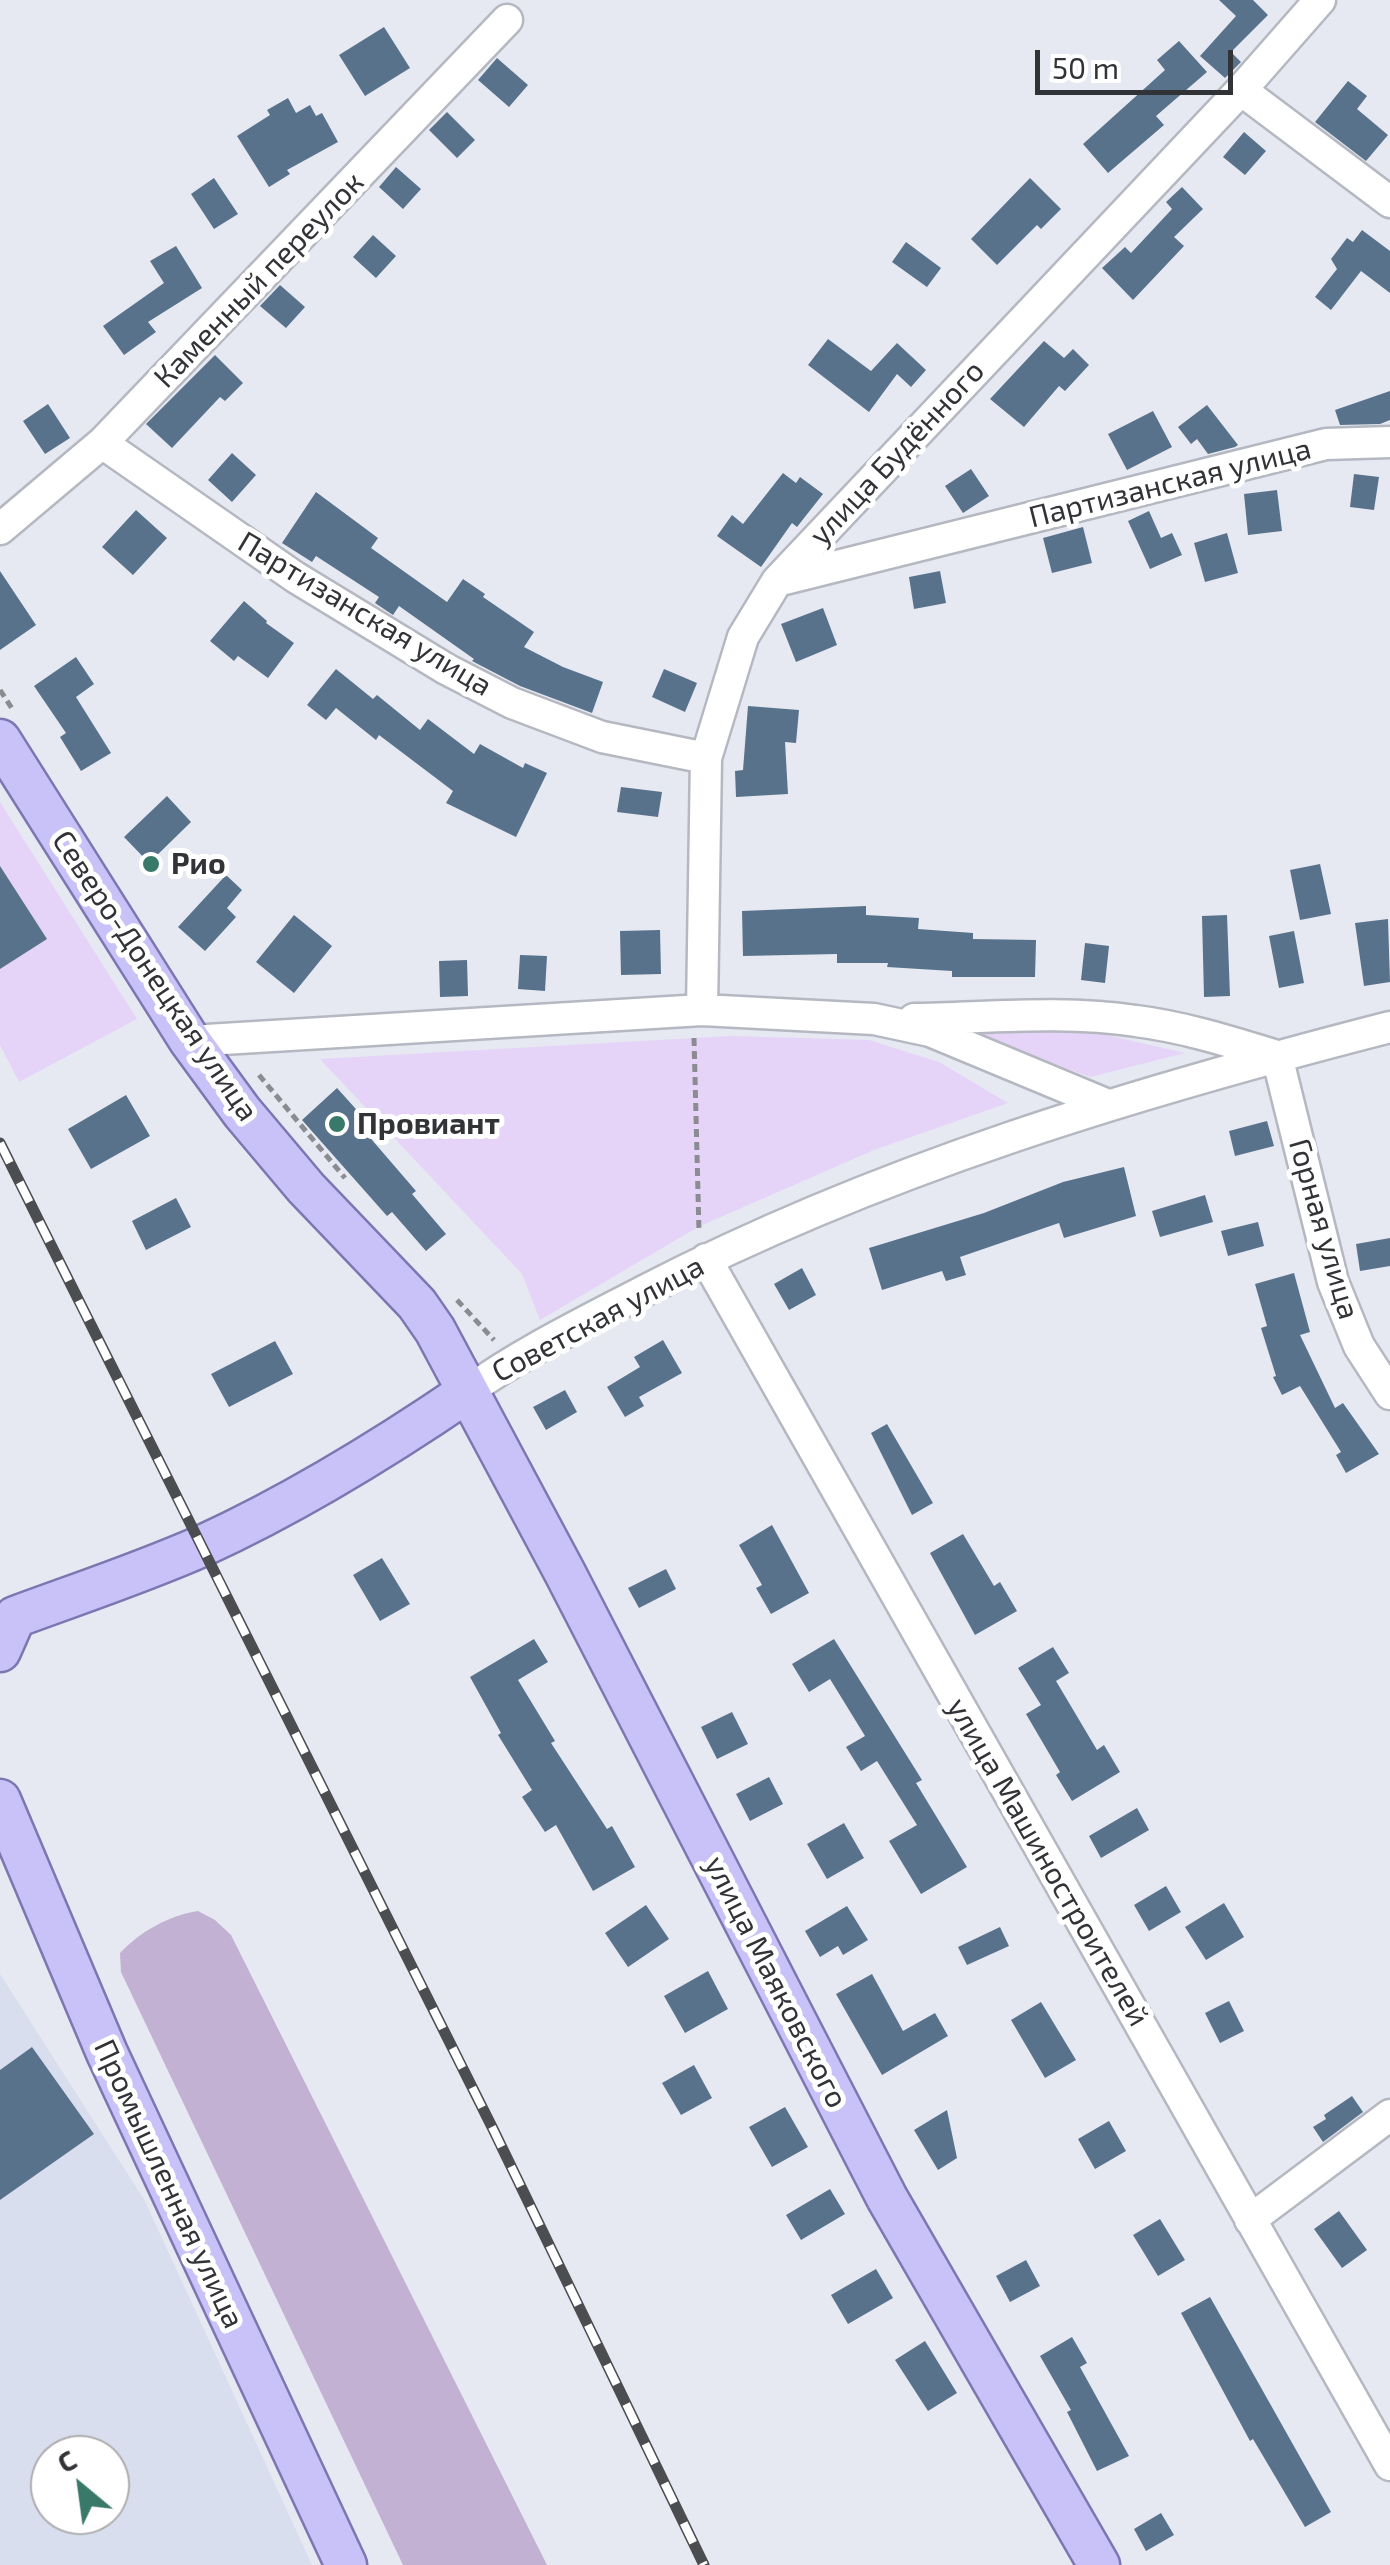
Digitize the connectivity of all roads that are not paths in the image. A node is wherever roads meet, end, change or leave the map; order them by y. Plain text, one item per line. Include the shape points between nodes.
1 (1320, 0) edge
2 (508, 20) dead end
3 (1241, 90) junction
4 (1390, 202) edge
5 (1390, 442) edge
6 (102, 443) junction
7 (0, 529) edge
8 (777, 581) junction
9 (11, 732) edge
10 (706, 758) junction
11 (702, 1010) junction
12 (874, 1019) junction
13 (1390, 1028) edge
14 (210, 1040) junction
15 (1277, 1056) junction
16 (1108, 1105) junction
17 (706, 1259) junction
18 (467, 1392) junction
19 (1390, 1394) edge
20 (5, 1631) edge
21 (0, 1800) edge
22 (1390, 2115) edge
23 (1250, 2220) junction
24 (1390, 2464) edge
25 (346, 2565) edge
26 (1099, 2565) edge

1 - 3 street, улица Будённого
2 - 6 street, Каменный переулок
3 - 4 street
3 - 8 street, улица Будённого
5 - 8 street, Партизанская улица via 1326,444
6 - 7 street, Каменный переулок
6 - 10 street, Партизанская улица via 295,577 479,686 602,737
8 - 10 street, улица Будённого via 743,637
9 - 14 main road, Северо-Донецкая улица
10 - 11 street, улица Будённого
11 - 12 street
11 - 14 street
12 - 15 street via 1109,1018 1200,1033
12 - 16 street via 930,1030
13 - 15 street, Советская улица
14 - 18 main road, Северо-Донецкая улица via 242,1112 417,1304
15 - 16 street, Советская улица
15 - 19 street, Горная улица via 1333,1282 1359,1346
16 - 17 street, Советская улица via 889,1180
17 - 18 street, Советская улица via 512,1359
17 - 23 street, улица Машиностроителей
18 - 20 main road, Советская улица via 284,1505
18 - 26 main road, улица Маяковского via 888,2198
21 - 25 main road, Промышленная улица via 108,2052
22 - 23 street
23 - 24 street, улица Машиностроителей

